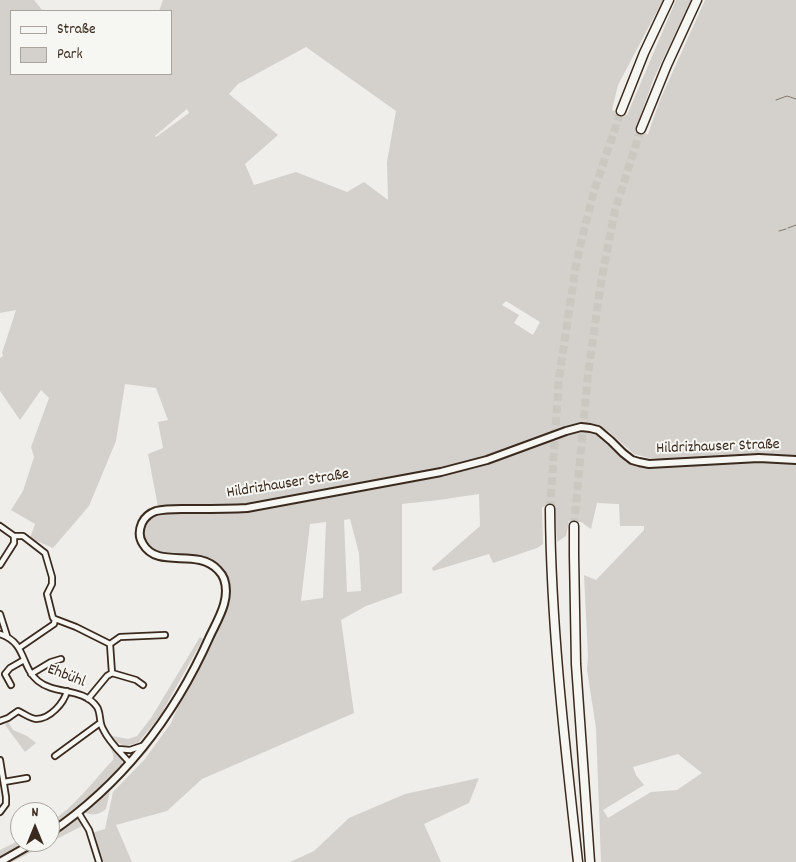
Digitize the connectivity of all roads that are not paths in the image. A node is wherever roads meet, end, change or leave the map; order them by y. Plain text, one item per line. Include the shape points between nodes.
1 (669, 0) edge
2 (696, 0) edge
3 (621, 111) tunnel mouth
4 (641, 129) tunnel mouth
5 (796, 460) edge
6 (550, 509) tunnel mouth
7 (0, 526) edge
8 (574, 526) tunnel mouth
9 (14, 536) junction
10 (0, 565) edge
11 (0, 614) edge
12 (56, 619) junction
13 (0, 634) edge
14 (165, 635) dead end
15 (6, 636) junction
16 (110, 644) junction
17 (19, 648) junction
18 (61, 659) dead end
19 (24, 660) junction
20 (112, 673) junction
21 (31, 674) junction
22 (11, 685) dead end
23 (143, 685) dead end
24 (67, 691) junction
25 (88, 700) junction
26 (0, 721) edge
27 (100, 723) junction
28 (145, 745) junction
29 (117, 749) junction
30 (55, 756) dead end
31 (0, 760) edge
32 (130, 763) junction
33 (27, 778) dead end
34 (4, 782) junction
35 (0, 812) edge
36 (78, 812) junction
37 (60, 826) edge
38 (18, 852) edge
39 (0, 862) edge
40 (99, 862) edge
41 (578, 862) edge
42 (590, 862) edge

1 - 3 highway
2 - 4 highway
5 - 28 main road, Hildrizhauser Straße via 759,458 649,464 632,460 598,430 584,427 441,472 247,508 166,509 147,515 139,533 146,549 154,555 198,559 214,566 224,578 226,595 206,647 184,688
6 - 41 highway via 556,652
7 - 9 street
8 - 42 highway via 577,677
9 - 10 street via 14,542
9 - 12 street via 23,536 45,553 52,577 47,594
11 - 15 street
12 - 16 street
12 - 17 street via 54,624
13 - 15 street, Ehbühl
14 - 16 street via 120,637
15 - 17 street, Ehbühl
16 - 20 street
17 - 19 street, Ehbühl
18 - 21 street
19 - 21 street, Ehbühl
19 - 22 street via 5,674
20 - 23 street
20 - 25 street
21 - 24 street, Ehbühl via 45,686
24 - 25 street, Ehbühl via 79,693
24 - 26 street via 50,715 44,714 36,719 18,711
25 - 27 street, Ehbühl via 98,709
27 - 29 street, Ehbühl
27 - 30 street
28 - 29 street via 130,750
28 - 32 main road, Hildrizhauser Straße
29 - 32 street, Ehbühl
31 - 34 street
32 - 36 main road, Hildrizhauser Straße
33 - 34 street
34 - 35 street via 6,804
36 - 37 main road, Hildrizhauser Straße
36 - 40 street via 89,830
38 - 39 main road

